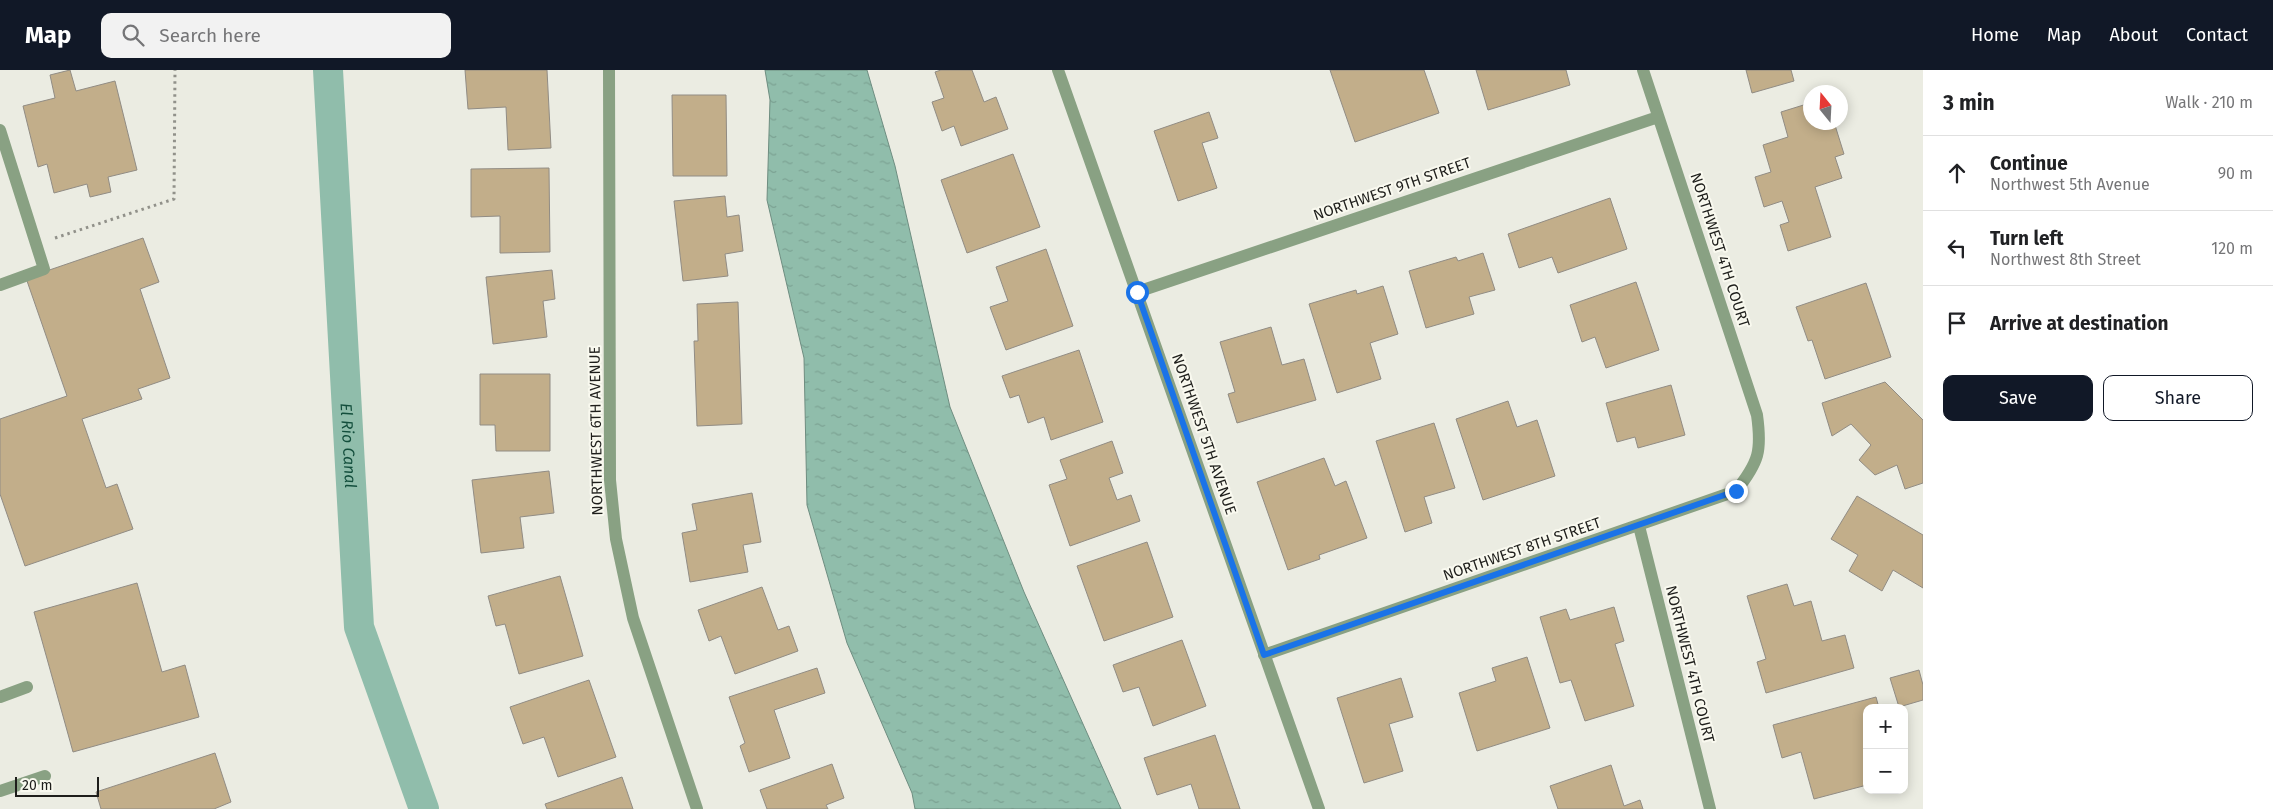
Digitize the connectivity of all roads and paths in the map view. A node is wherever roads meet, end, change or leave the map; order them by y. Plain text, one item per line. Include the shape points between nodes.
1 (175, 70) edge
2 (609, 70) edge
3 (1058, 70) edge
4 (1643, 70) edge
5 (1658, 117) junction
6 (0, 130) edge
7 (36, 244) junction
8 (0, 285) edge
9 (1137, 292) junction
10 (1761, 442) joint
11 (1639, 526) junction
12 (1264, 655) junction
13 (27, 687) dead end
14 (0, 696) edge
15 (45, 776) dead end
16 (0, 792) edge
17 (698, 809) edge
18 (1319, 809) edge
19 (1710, 809) edge

1 - 7 path via 174,199
2 - 17 street, NORTHWEST 6TH AVENUE via 610,480 616,539 632,618
3 - 9 street, NORTHWEST 5TH AVENUE
4 - 5 street, NORTHWEST 4TH COURT
5 - 9 street, NORTHWEST 9TH STREET
5 - 10 street, NORTHWEST 4TH COURT via 1757,415
6 - 7 street
7 - 8 street via 44,269
9 - 12 street, NORTHWEST 5TH AVENUE
10 - 11 street, NORTHWEST 8TH STREET via 1753,470 1736,491
11 - 12 street, NORTHWEST 8TH STREET
11 - 19 street, NORTHWEST 4TH COURT
12 - 18 street, NORTHWEST 5TH AVENUE
13 - 14 street
15 - 16 street

